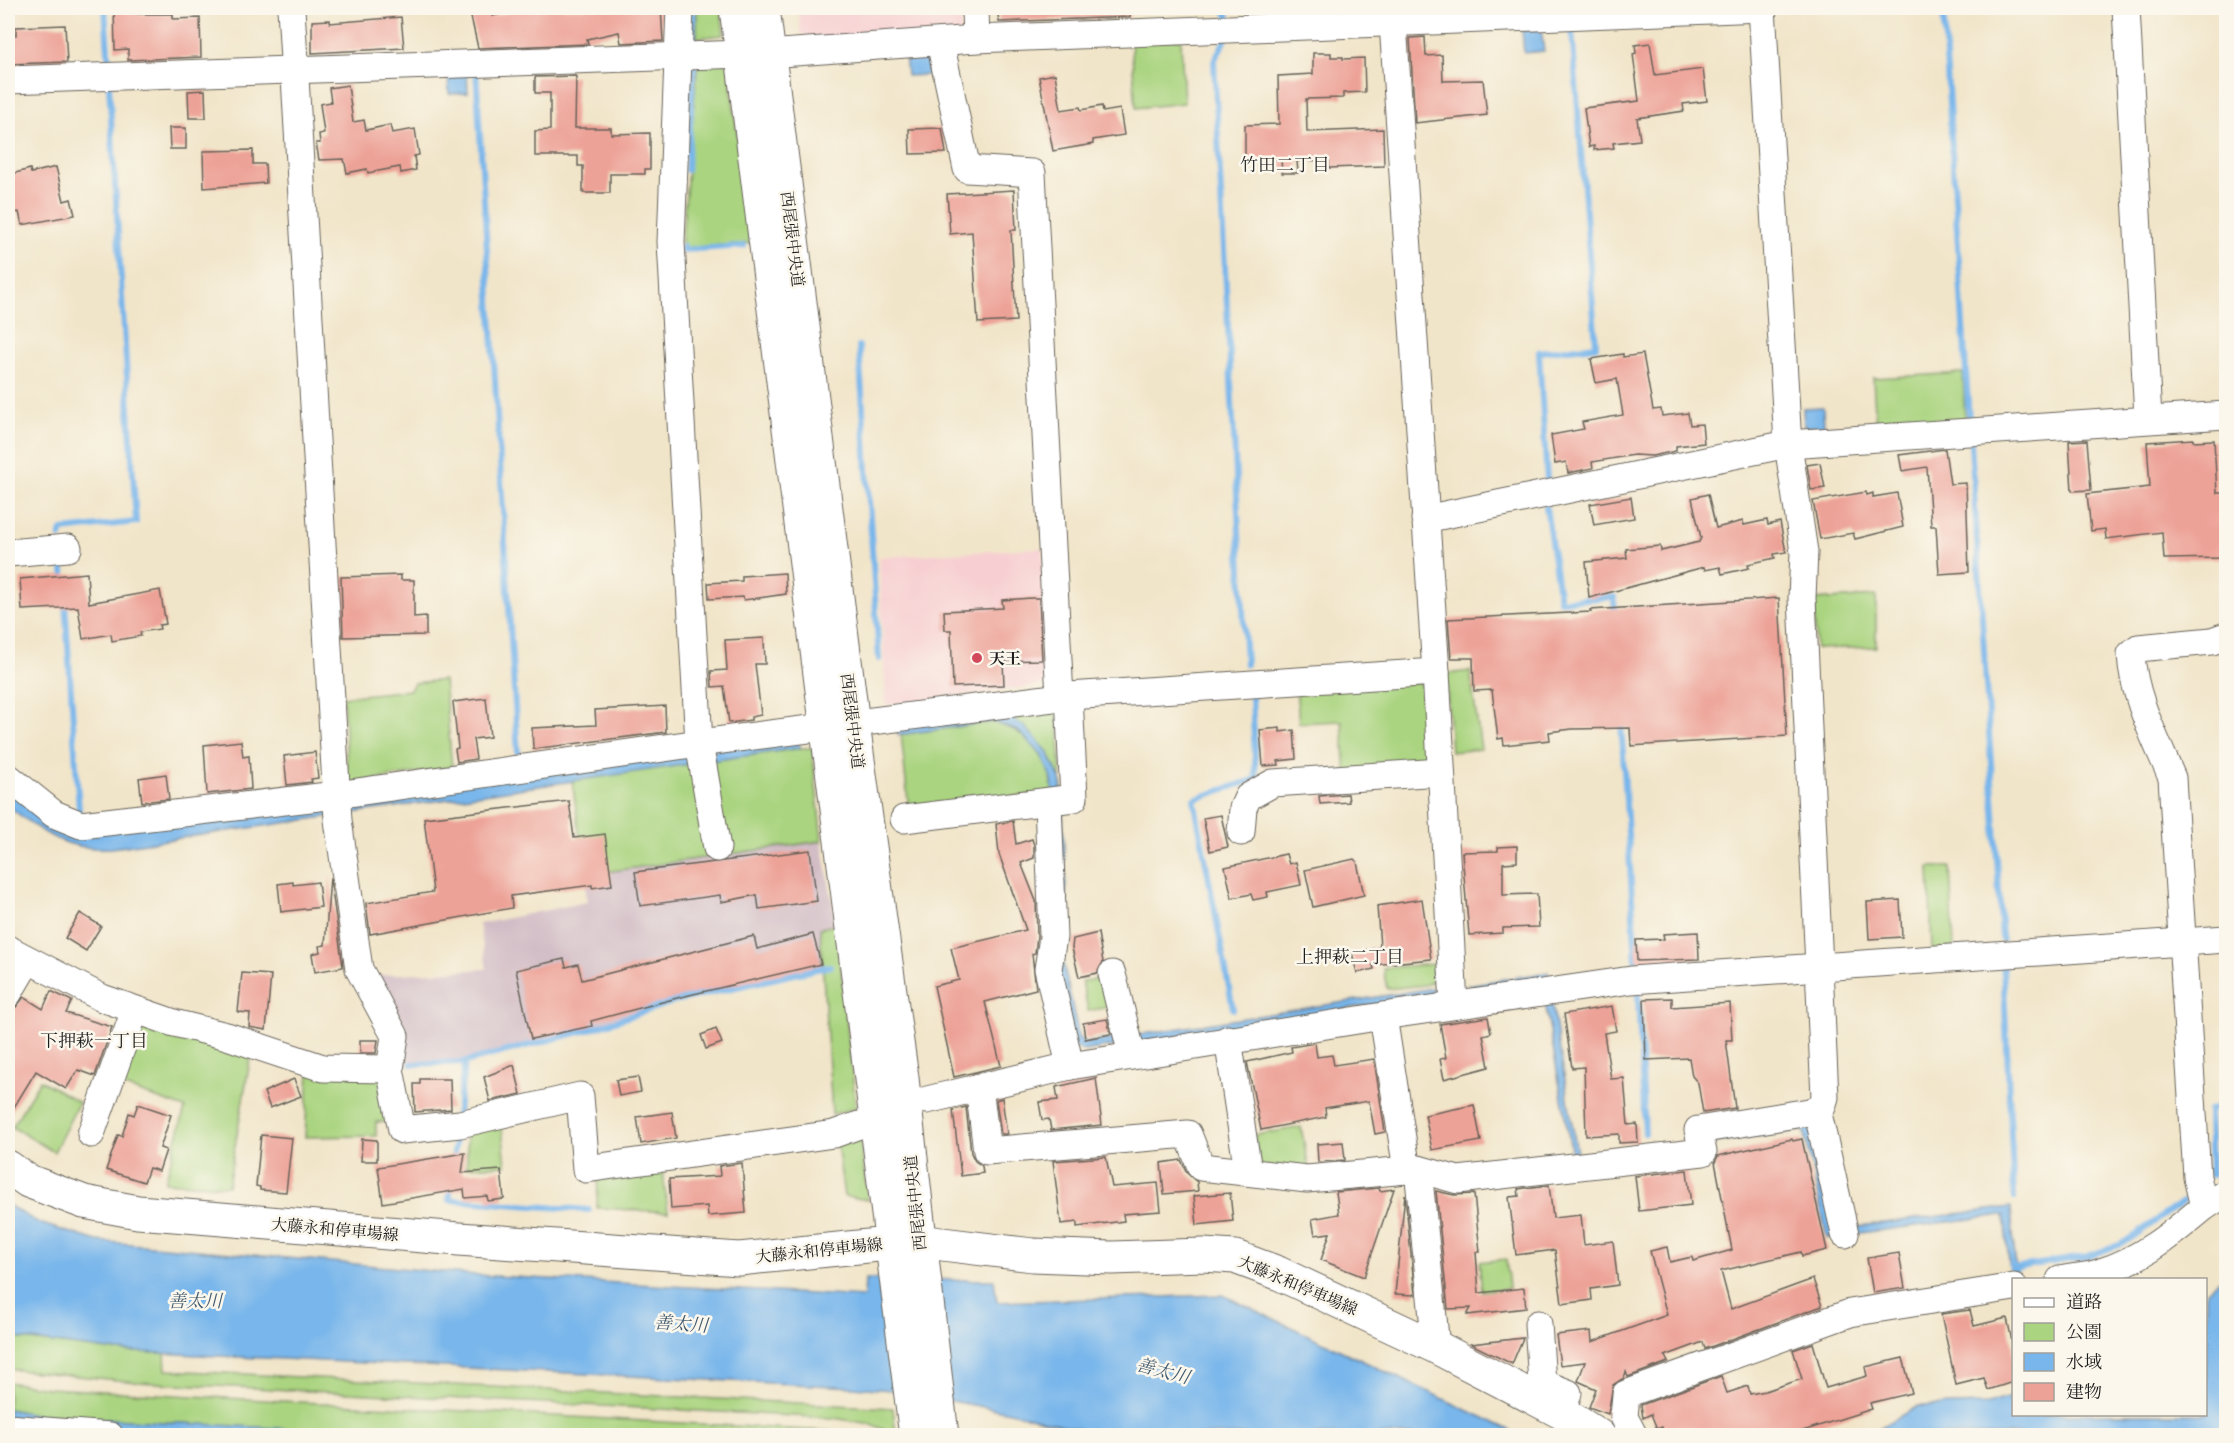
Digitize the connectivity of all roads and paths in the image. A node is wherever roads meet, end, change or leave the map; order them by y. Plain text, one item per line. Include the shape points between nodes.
1 (291, 8) edge
2 (680, 8) edge
3 (736, 8) edge
4 (763, 8) edge
5 (975, 8) edge
6 (1762, 8) edge
7 (2126, 8) edge
8 (1393, 16) edge
9 (976, 39) junction
10 (940, 42) junction
11 (679, 54) junction
12 (755, 54) junction
13 (295, 68) junction
14 (8, 80) edge
15 (2148, 418) junction
16 (2225, 421) edge
17 (1788, 444) junction
18 (1425, 519) junction
19 (68, 548) dead end
20 (8, 553) edge
21 (2226, 636) edge
22 (1436, 672) junction
23 (1064, 696) junction
24 (840, 726) junction
25 (701, 752) junction
26 (1441, 772) junction
27 (8, 777) edge
28 (1055, 801) junction
29 (337, 806) junction
30 (904, 819) dead end
31 (1241, 832) dead end
32 (717, 848) dead end
33 (2226, 939) edge
34 (2182, 941) junction
35 (18, 954) edge
36 (1817, 966) junction
37 (1112, 974) dead end
38 (8, 994) edge
39 (1454, 1005) junction
40 (135, 1010) junction
41 (1383, 1016) junction
42 (1228, 1039) junction
43 (1130, 1045) junction
44 (1070, 1066) junction
45 (390, 1069) junction
46 (979, 1087) junction
47 (927, 1100) dead end
48 (1816, 1109) junction
49 (859, 1125) dead end
50 (91, 1134) dead end
51 (8, 1167) edge
52 (1413, 1169) junction
53 (1248, 1171) junction
54 (2215, 1200) edge
55 (1845, 1234) dead end
56 (907, 1255) junction
57 (2071, 1278) edge
58 (2012, 1287) edge
59 (1538, 1324) dead end
60 (1436, 1347) junction
61 (1561, 1412) junction
62 (16, 1431) edge
63 (929, 1432) edge
64 (110, 1436) edge
65 (1599, 1436) edge
66 (1634, 1436) edge

1 - 13 street
2 - 11 street
3 - 12 main road, 西尾張中央道
4 - 12 main road, 西尾張中央道
5 - 9 street
6 - 8 street
6 - 17 street
7 - 15 street
8 - 9 street
8 - 18 street
9 - 10 street
10 - 12 street
10 - 23 street via 968,169 1032,173
11 - 12 street
11 - 13 street
11 - 25 street via 671,242
12 - 24 main road, 西尾張中央道
13 - 14 street
13 - 29 street
15 - 16 street
15 - 17 street
17 - 18 street
17 - 36 street via 1804,552 1802,598
18 - 22 street
19 - 20 street
21 - 34 street via 2212,641 2138,648 2131,654 2131,666 2172,778
22 - 23 street
22 - 26 street
23 - 24 street
23 - 28 street via 1074,798
24 - 25 street
24 - 56 main road, 西尾張中央道
25 - 29 street
25 - 32 street
26 - 31 street via 1273,783 1248,797
26 - 39 street
27 - 29 street via 54,814 81,825
28 - 30 street
28 - 44 street via 1053,937 1048,969
29 - 45 street via 358,969 395,1036
33 - 34 street
34 - 36 street
34 - 54 street via 2197,1177
35 - 38 street
35 - 40 street via 102,998
36 - 39 street via 1631,980
36 - 48 street via 1825,1097 1822,1107
37 - 43 street
39 - 41 street
40 - 45 street via 323,1068
40 - 50 street
41 - 42 street
41 - 52 street
42 - 43 street
42 - 53 street
43 - 44 street
44 - 46 street
45 - 49 street via 402,1130 460,1124 580,1096 586,1169 834,1134
46 - 47 street
46 - 53 street via 987,1151 1188,1134 1202,1167
48 - 52 street via 1698,1130 1703,1152 1458,1180
48 - 55 street
51 - 56 main road, 大藤永和停車場線 via 28,1181 84,1202 138,1212 739,1258
52 - 53 street via 1307,1179
52 - 60 street
54 - 57 street via 2148,1251 2100,1273
56 - 60 main road, 大藤永和停車場線 via 1235,1257
56 - 63 main road, 西尾張中央道
58 - 66 street via 1850,1313 1626,1394 1624,1417
59 - 61 street via 1542,1383 1568,1393
60 - 61 main road, 大藤永和停車場線
61 - 65 main road, 大藤永和停車場線
62 - 64 street

